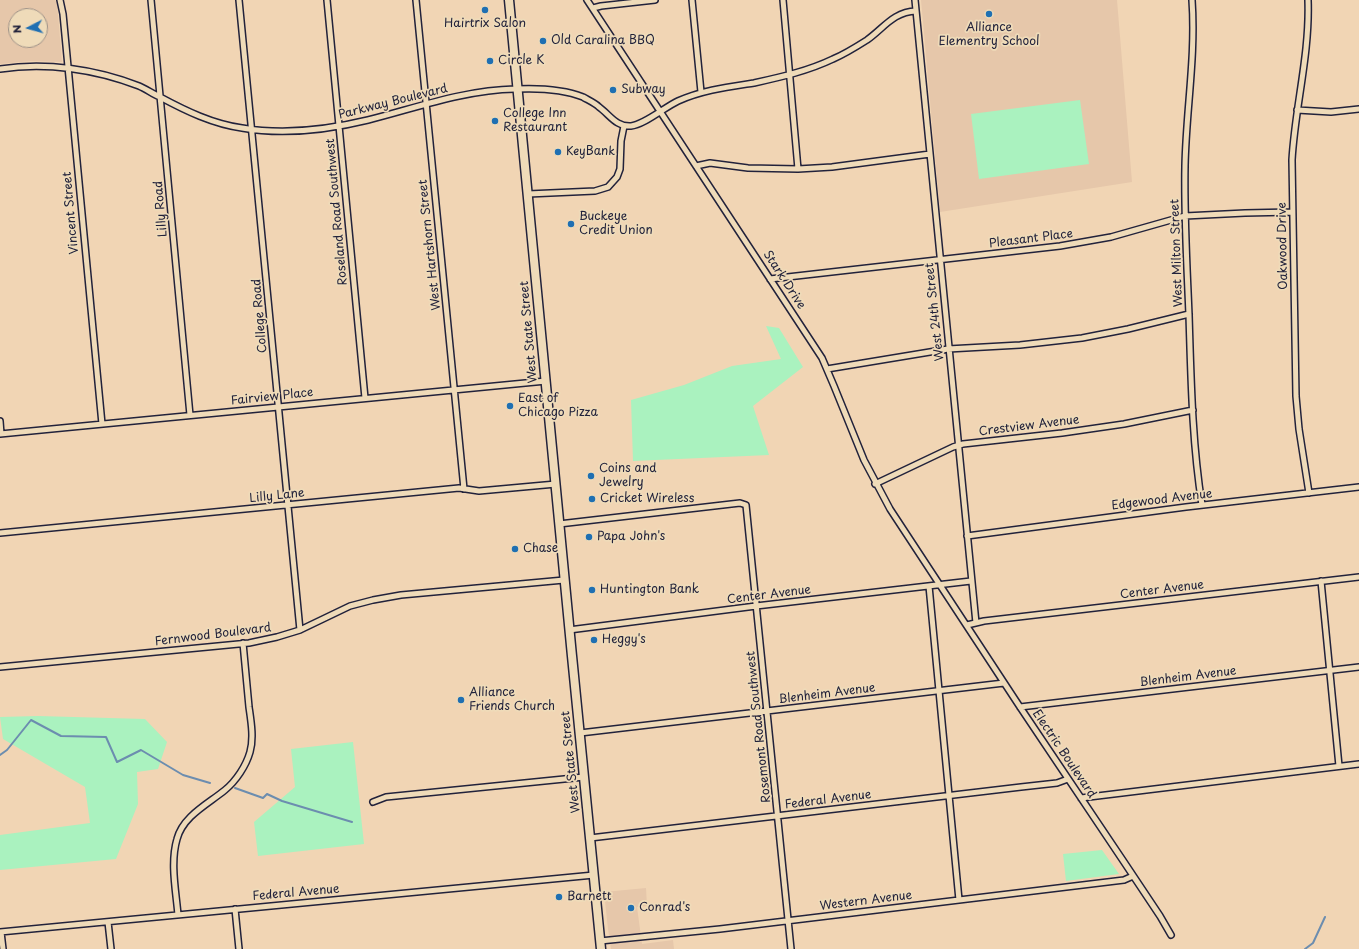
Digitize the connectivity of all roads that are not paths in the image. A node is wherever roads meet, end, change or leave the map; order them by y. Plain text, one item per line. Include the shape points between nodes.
1 (60, 0) edge
2 (151, 0) edge
3 (239, 0) edge
4 (327, 0) edge
5 (416, 0) edge
6 (509, 0) edge
7 (587, 0) edge
8 (655, 0) edge
9 (692, 0) edge
10 (783, 0) edge
11 (915, 0) edge
12 (1192, 0) edge
13 (1308, 0) edge
14 (593, 8) junction
15 (916, 11) junction
16 (68, 68) junction
17 (0, 69) edge
18 (790, 74) junction
19 (517, 89) junction
20 (701, 92) junction
21 (160, 98) junction
22 (426, 103) junction
23 (1359, 109) edge
24 (660, 110) junction
25 (1297, 110) junction
26 (339, 126) junction
27 (624, 126) junction
28 (252, 130) junction
29 (930, 154) junction
30 (696, 166) junction
31 (798, 169) junction
32 (528, 194) junction
33 (1292, 212) junction
34 (1185, 216) junction
35 (940, 259) junction
36 (770, 278) junction
37 (1189, 314) junction
38 (948, 349) junction
39 (827, 369) junction
40 (546, 381) junction
41 (454, 390) junction
42 (364, 398) junction
43 (278, 406) junction
44 (1193, 410) junction
45 (190, 415) junction
46 (0, 421) edge
47 (102, 424) junction
48 (1, 434) edge
49 (958, 445) junction
50 (556, 484) junction
51 (875, 484) junction
52 (1359, 487) edge
53 (464, 488) junction
54 (1309, 493) junction
55 (287, 505) junction
56 (1202, 505) junction
57 (559, 524) junction
58 (0, 533) edge
59 (967, 536) junction
60 (1359, 577) edge
61 (564, 580) junction
62 (972, 581) junction
63 (1321, 581) junction
64 (940, 585) junction
65 (929, 586) junction
66 (756, 606) junction
67 (976, 622) junction
68 (967, 625) junction
69 (300, 630) junction
70 (570, 630) junction
71 (243, 643) junction
72 (0, 667) edge
73 (1359, 667) edge
74 (1330, 670) junction
75 (1004, 683) junction
76 (939, 691) junction
77 (1020, 707) junction
78 (767, 711) junction
79 (580, 733) junction
80 (1359, 764) edge
81 (1339, 766) junction
82 (584, 777) junction
83 (1068, 779) junction
84 (949, 796) junction
85 (1082, 798) junction
86 (373, 802) dead end
87 (778, 816) junction
88 (590, 838) junction
89 (594, 876) junction
90 (1133, 876) junction
91 (959, 900) junction
92 (235, 909) junction
93 (178, 915) junction
94 (788, 920) junction
95 (108, 922) junction
96 (1, 932) edge
97 (1170, 935) dead end
98 (601, 945) edge
99 (3, 949) edge
100 (111, 949) edge
101 (239, 949) edge
102 (791, 949) edge

1 - 16 street, Vincent Street
2 - 21 street, Lilly Road
3 - 28 street, College Road
4 - 26 street, Roseland Road Southwest
5 - 22 street, West Hartshorn Street
6 - 19 highway, West State Street
7 - 14 street, Stark Drive
8 - 14 street
9 - 20 street
10 - 18 street
11 - 15 street, West 24th Street
12 - 34 street, West Milton Street via 1193,59 1185,148
13 - 25 street, Oakwood Drive via 1307,44
14 - 24 street, Stark Drive
15 - 18 street via 899,14 869,38 835,58
15 - 29 street, West 24th Street
16 - 17 street, Parkway Boulevard via 37,66
16 - 21 street, Parkway Boulevard via 116,78 139,86
16 - 47 street, Vincent Street
18 - 20 street
18 - 31 street
19 - 22 street, Parkway Boulevard
19 - 27 street, Parkway Boulevard via 580,96 596,104 613,120
19 - 32 highway, West State Street
20 - 24 street
21 - 28 street, Parkway Boulevard via 202,117 228,126
21 - 45 street, Lilly Road
22 - 26 street, Parkway Boulevard
22 - 41 street, West Hartshorn Street
23 - 25 street via 1331,112
24 - 27 street via 639,124
24 - 30 street, Stark Drive
25 - 33 street, Oakwood Drive via 1292,160
26 - 28 street, Parkway Boulevard via 289,131
26 - 42 street, Roseland Road Southwest
27 - 32 street via 620,169 608,187 595,191
28 - 43 street, College Road
29 - 31 street
29 - 35 street, West 24th Street
30 - 31 street via 710,163 748,168
30 - 36 street, Stark Drive
32 - 40 highway, West State Street
33 - 34 street, Pleasant Place
33 - 54 street, Oakwood Drive via 1297,410
34 - 35 street, Pleasant Place via 1088,242
34 - 37 street, West Milton Street
35 - 36 street, Pleasant Place
35 - 38 street, West 24th Street
36 - 39 street, Stark Drive
37 - 38 street via 1082,338
37 - 44 street, West Milton Street
38 - 39 street
38 - 49 street, West 24th Street
39 - 51 street, Stark Drive
40 - 41 street, Fairview Place
40 - 50 highway, West State Street
41 - 42 street, Fairview Place
41 - 53 street, West Hartshorn Street
42 - 43 street, Fairview Place
43 - 45 street, Fairview Place
43 - 55 street, College Road
44 - 49 street, Crestview Avenue via 1124,424
44 - 56 street, West Milton Street
45 - 47 street, Fairview Place
46 - 48 street
47 - 48 street, Fairview Place
49 - 51 street, Crestview Avenue
49 - 59 street, West 24th Street
50 - 53 street, Lilly Lane via 479,491
50 - 57 highway, West State Street
51 - 64 street, Stark Drive
52 - 54 street, Edgewood Avenue
53 - 55 street, Lilly Lane
54 - 56 street, Edgewood Avenue
55 - 58 street, Lilly Lane
55 - 69 street, College Road
56 - 59 street, Edgewood Avenue
57 - 61 highway, West State Street
57 - 66 street, Rosemont Road Southwest via 745,504
59 - 62 street, West 24th Street
60 - 63 street, Center Avenue
61 - 69 street, Fernwood Boulevard via 380,598 350,606
61 - 70 highway, West State Street
62 - 64 street, Center Avenue
62 - 67 street, West 24th Street
63 - 67 street, Center Avenue
63 - 74 street
64 - 65 street, Center Avenue
64 - 68 street, Electric Boulevard
65 - 66 street, Center Avenue
65 - 76 street
66 - 70 street, Center Avenue
66 - 78 street, Rosemont Road Southwest
67 - 68 street, Center Avenue
68 - 75 street, Electric Boulevard
69 - 71 street, Fernwood Boulevard
70 - 79 highway, West State Street
71 - 72 street, Fernwood Boulevard
71 - 93 street via 251,750 233,781 194,814 183,826 177,838 174,865
73 - 74 street, Blenheim Avenue
74 - 77 street, Blenheim Avenue
74 - 81 street
75 - 76 street, Blenheim Avenue
75 - 77 street, Electric Boulevard
76 - 78 street, Blenheim Avenue
76 - 84 street
77 - 83 street, Electric Boulevard
78 - 79 street, Blenheim Avenue
78 - 87 street, Rosemont Road Southwest
79 - 82 highway, West State Street
80 - 81 street
81 - 85 street
82 - 86 street via 386,797
82 - 88 highway, West State Street
83 - 84 street, Federal Avenue via 1057,783
83 - 85 street, Electric Boulevard
84 - 87 street, Federal Avenue
84 - 91 street
85 - 90 street, Electric Boulevard
87 - 88 street, Federal Avenue
87 - 94 street, Rosemont Road Southwest
88 - 89 highway, West State Street
89 - 92 street, Federal Avenue
89 - 98 highway, West State Street
90 - 91 street, Western Avenue via 1124,880
90 - 97 street, Electric Boulevard
91 - 94 street, Western Avenue
92 - 93 street, Federal Avenue
92 - 101 street
93 - 95 street, Federal Avenue
94 - 98 street, Western Avenue
94 - 102 street, Rosemont Road Southwest
95 - 96 street, Federal Avenue
95 - 100 street
96 - 99 street

